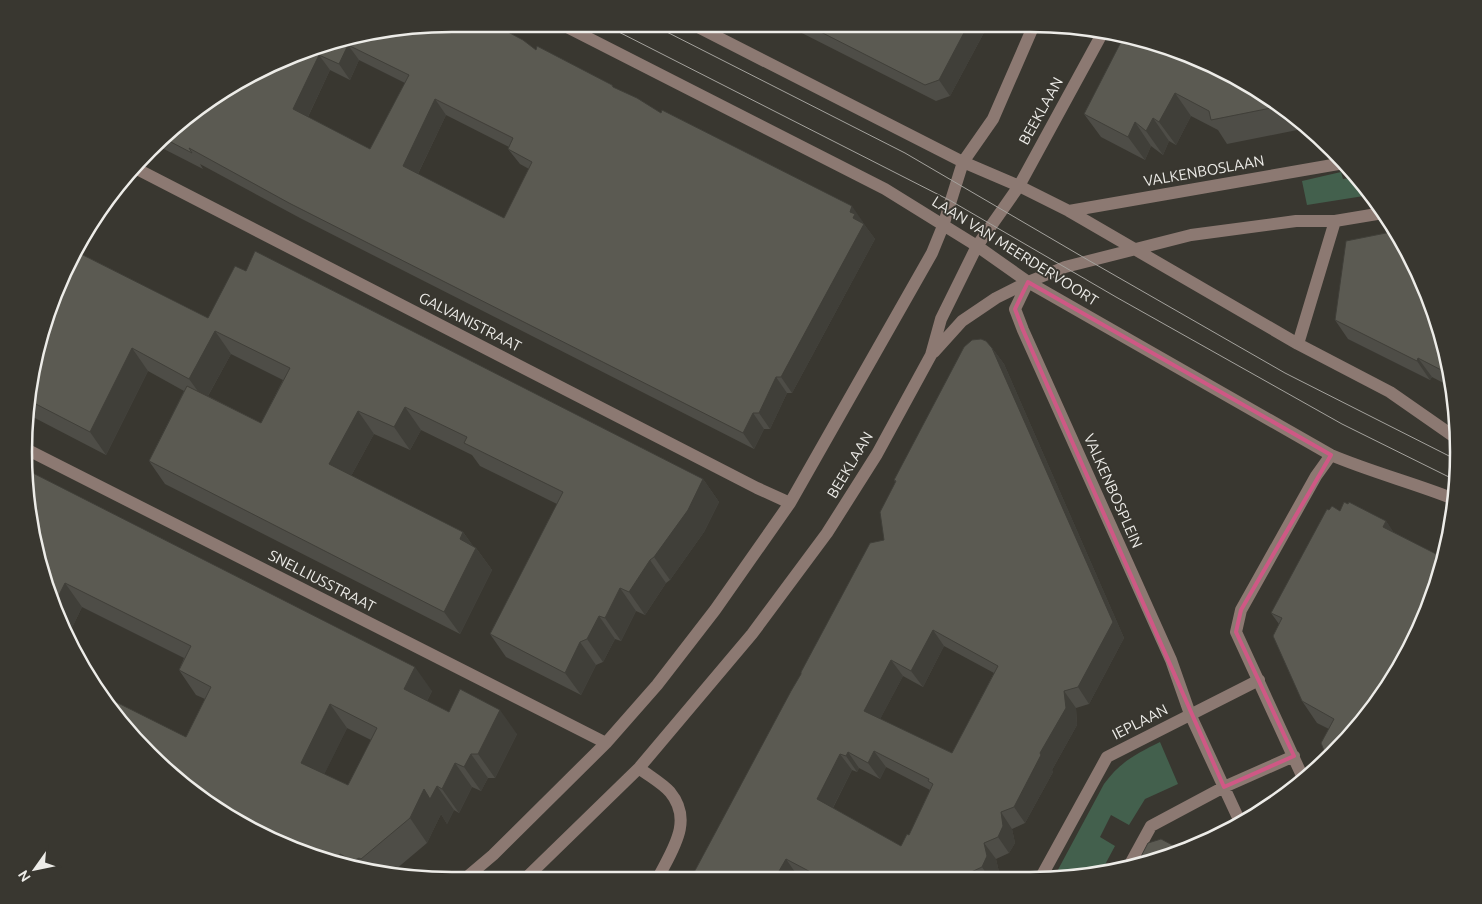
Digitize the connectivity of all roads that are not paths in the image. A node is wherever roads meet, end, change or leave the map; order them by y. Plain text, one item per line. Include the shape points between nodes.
1 (577, 32) edge
2 (708, 32) edge
3 (1031, 32) edge
4 (1099, 39) edge
5 (963, 162) junction
6 (1336, 164) edge
7 (141, 171) edge
8 (1019, 186) junction
9 (1069, 211) junction
10 (1376, 214) edge
11 (1335, 222) junction
12 (943, 226) junction
13 (977, 246) junction
14 (1135, 249) junction
15 (1028, 282) junction
16 (1298, 344) junction
17 (931, 355) junction
18 (1449, 433) edge
19 (32, 452) edge
20 (1331, 455) junction
21 (1447, 495) edge
22 (790, 504) junction
23 (1260, 680) junction
24 (1190, 714) junction
25 (606, 743) junction
26 (1294, 756) junction
27 (639, 768) junction
28 (1301, 772) edge
29 (1224, 787) junction
30 (1237, 816) edge
31 (1133, 858) edge
32 (1044, 871) edge
33 (473, 872) edge
34 (532, 872) edge
35 (661, 872) edge

1 - 12 street, LAAN VAN MEERDERVOORT via 885,189
2 - 5 street
3 - 5 street via 993,119
4 - 8 street, BEEKLAAN
5 - 8 street
5 - 12 street
6 - 9 street, VALKENBOSLAAN
7 - 22 street, GALVANISTRAAT
8 - 9 street
8 - 13 street, BEEKLAAN
9 - 14 street
10 - 11 street
11 - 14 street via 1296,222 1191,235
11 - 16 street
12 - 13 street, LAAN VAN MEERDERVOORT
12 - 22 street via 932,253
13 - 15 street, LAAN VAN MEERDERVOORT
13 - 17 street, BEEKLAAN via 941,319
14 - 15 street via 1065,267
14 - 16 street
15 - 17 street via 962,320
15 - 20 street, LAAN VAN MEERDERVOORT
15 - 24 street, VALKENBOSPLEIN via 1015,309 1171,660
16 - 18 street via 1390,392
17 - 27 street, BEEKLAAN via 877,454 827,533 752,634
19 - 25 street, SNELLIUSSTRAAT
20 - 21 street, LAAN VAN MEERDERVOORT
20 - 23 street via 1241,610 1236,632
22 - 25 street via 715,610 657,685
23 - 24 street, IEPLAAN
23 - 26 street
24 - 29 street, VALKENBOSPLEIN
24 - 32 street, IEPLAAN via 1107,757
25 - 33 street
26 - 28 street
26 - 29 street
27 - 34 street, BEEKLAAN
27 - 35 street via 670,792 682,814 679,836
29 - 30 street, VALKENBOSPLEIN
29 - 31 street via 1151,826

